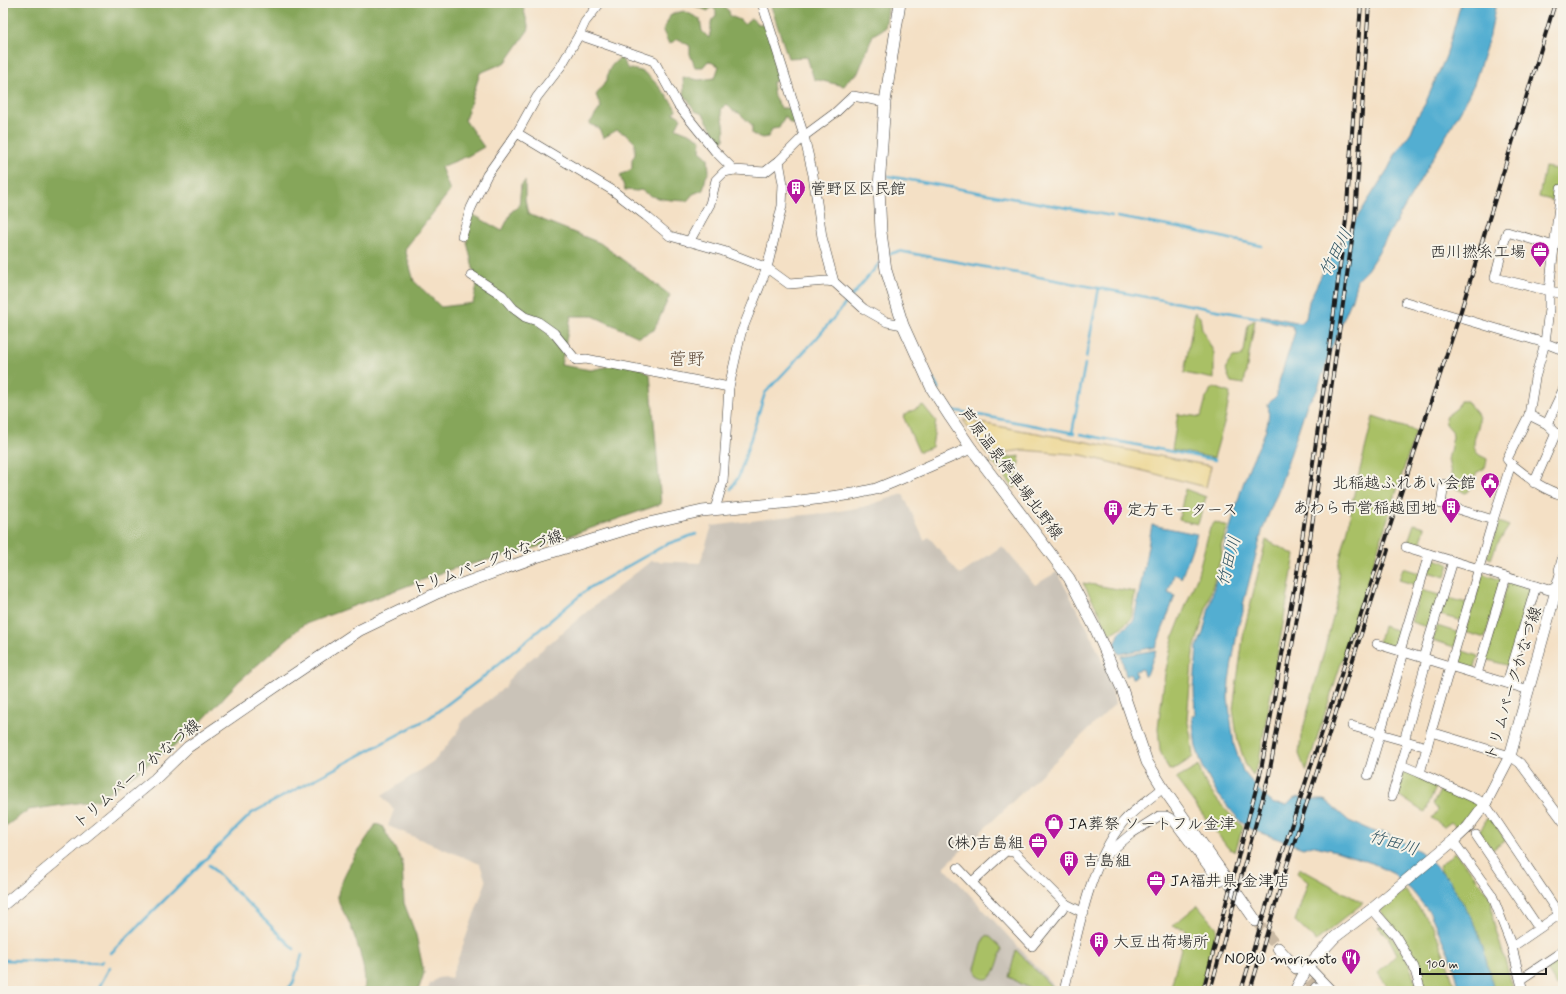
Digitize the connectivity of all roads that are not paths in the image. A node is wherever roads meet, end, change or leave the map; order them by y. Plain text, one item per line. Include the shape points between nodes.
1 (600, 3) edge
2 (762, 3) edge
3 (900, 3) edge
4 (579, 36) junction
5 (885, 102) junction
6 (517, 134) junction
7 (804, 136) junction
8 (779, 161) junction
9 (734, 170) junction
10 (1563, 189) edge
11 (462, 236) dead end
12 (689, 242) junction
13 (1554, 246) junction
14 (767, 268) junction
15 (471, 275) dead end
16 (834, 282) junction
17 (1549, 290) junction
18 (1563, 294) edge
19 (1406, 302) dead end
20 (903, 325) junction
21 (1545, 343) junction
22 (1563, 350) edge
23 (729, 387) junction
24 (1563, 390) edge
25 (1529, 415) junction
26 (1547, 424) junction
27 (1559, 434) edge
28 (971, 448) junction
29 (1511, 464) junction
30 (1534, 483) junction
31 (1444, 484) dead end
32 (1563, 495) edge
33 (715, 509) junction
34 (1493, 520) junction
35 (1406, 547) dead end
36 (1429, 554) junction
37 (1563, 556) edge
38 (1453, 561) junction
39 (1480, 569) junction
40 (1562, 574) edge
41 (1506, 577) junction
42 (1536, 586) junction
43 (1560, 588) edge
44 (1377, 644) dead end
45 (1402, 652) junction
46 (1425, 658) junction
47 (1451, 666) junction
48 (1477, 674) junction
49 (1507, 683) junction
50 (1530, 690) junction
51 (1352, 726) dead end
52 (1431, 732) junction
53 (1380, 734) junction
54 (1406, 741) junction
55 (1427, 747) junction
56 (1510, 756) junction
57 (1401, 765) junction
58 (1420, 773) junction
59 (1368, 776) dead end
60 (1163, 788) junction
61 (1392, 796) dead end
62 (1485, 804) junction
63 (1563, 821) edge
64 (1476, 835) dead end
65 (1450, 843) junction
66 (1102, 858) junction
67 (958, 868) dead end
68 (972, 882) junction
69 (1220, 882) dead end
70 (1066, 904) junction
71 (3, 905) edge
72 (1375, 905) junction
73 (1084, 913) junction
74 (1562, 915) edge
75 (1256, 921) tunnel mouth
76 (1538, 928) junction
77 (1512, 946) junction
78 (1278, 948) tunnel mouth
79 (1563, 951) edge
80 (1308, 966) junction
81 (1296, 968) tunnel mouth
82 (1521, 979) junction
83 (1064, 991) edge
84 (1295, 991) edge
85 (1332, 991) edge
86 (1421, 991) edge
87 (1523, 991) edge

1 - 4 street via 585,22
2 - 7 street
3 - 5 main road, 芦原温泉停車場北野線
4 - 6 street via 561,66 536,97
4 - 9 street via 654,61 678,105 715,152
5 - 7 street via 853,96
5 - 20 main road, 芦原温泉停車場北野線 via 879,187 881,232 886,270
6 - 11 street via 487,175 471,208
6 - 12 street via 612,190 670,236
7 - 8 street
7 - 16 street via 822,238
8 - 9 street via 765,172
8 - 14 street via 783,184 782,206
9 - 12 street via 724,172 716,180 710,204
10 - 13 street
12 - 14 street via 723,251
13 - 17 street
13 - 17 street via 1506,234 1495,278
14 - 16 street via 789,284
14 - 23 street via 741,333
15 - 23 street via 502,295 512,308 554,333 576,360 586,359
16 - 20 street via 864,309 887,322
17 - 18 street
17 - 21 street
19 - 21 street
20 - 28 main road, 芦原温泉停車場北野線 via 932,389
21 - 22 street
21 - 25 street via 1535,378
23 - 33 street via 723,482
24 - 26 street
25 - 26 street
25 - 29 street via 1507,459
26 - 27 street
27 - 30 street
28 - 33 main road, トリムパークかなづ線 via 893,482 853,494
28 - 60 main road, 芦原温泉停車場北野線 via 1069,578 1122,689 1147,762
29 - 30 street
29 - 34 street
30 - 32 street
31 - 34 street via 1440,504
33 - 71 main road, トリムパークかなづ線 via 644,524 536,557 437,593 360,630 188,747 155,779
34 - 39 street
35 - 36 street
36 - 38 street
36 - 45 street
37 - 40 street via 1559,570
38 - 39 street
38 - 46 street
39 - 41 street
39 - 47 street
40 - 43 main road, トリムパークかなづ線
41 - 42 street
41 - 48 street
42 - 43 street via 1549,590
42 - 49 street
43 - 50 main road, トリムパークかなづ線
44 - 45 street
45 - 46 street
45 - 53 street
46 - 47 street
46 - 54 street
47 - 48 street
47 - 52 street
48 - 49 street
49 - 50 street
50 - 56 main road, トリムパークかなづ線
51 - 53 street
52 - 55 street
52 - 56 street
53 - 54 street
53 - 59 street
54 - 55 street
54 - 57 street
55 - 58 street
56 - 62 main road, トリムパークかなづ線
56 - 63 street via 1521,765
57 - 58 street
57 - 61 street
58 - 62 street
60 - 66 street via 1124,821
60 - 75 main road, 芦原温泉停車場北野線
62 - 65 main road, トリムパークかなづ線 via 1468,827
62 - 74 street
64 - 76 street
65 - 72 main road, トリムパークかなづ線
65 - 77 street via 1492,895
66 - 69 street via 1132,833 1159,816 1166,816 1172,819
66 - 73 street
67 - 68 street
68 - 70 street via 1006,850 1014,852
68 - 70 street via 1032,946
70 - 73 street
72 - 80 main road, トリムパークかなづ線 via 1335,937
72 - 86 street via 1414,967
73 - 83 street
74 - 76 street
76 - 77 street
77 - 82 street
78 - 81 main road
79 - 82 street
80 - 84 main road, トリムパークかなづ線
80 - 85 street
82 - 87 street

